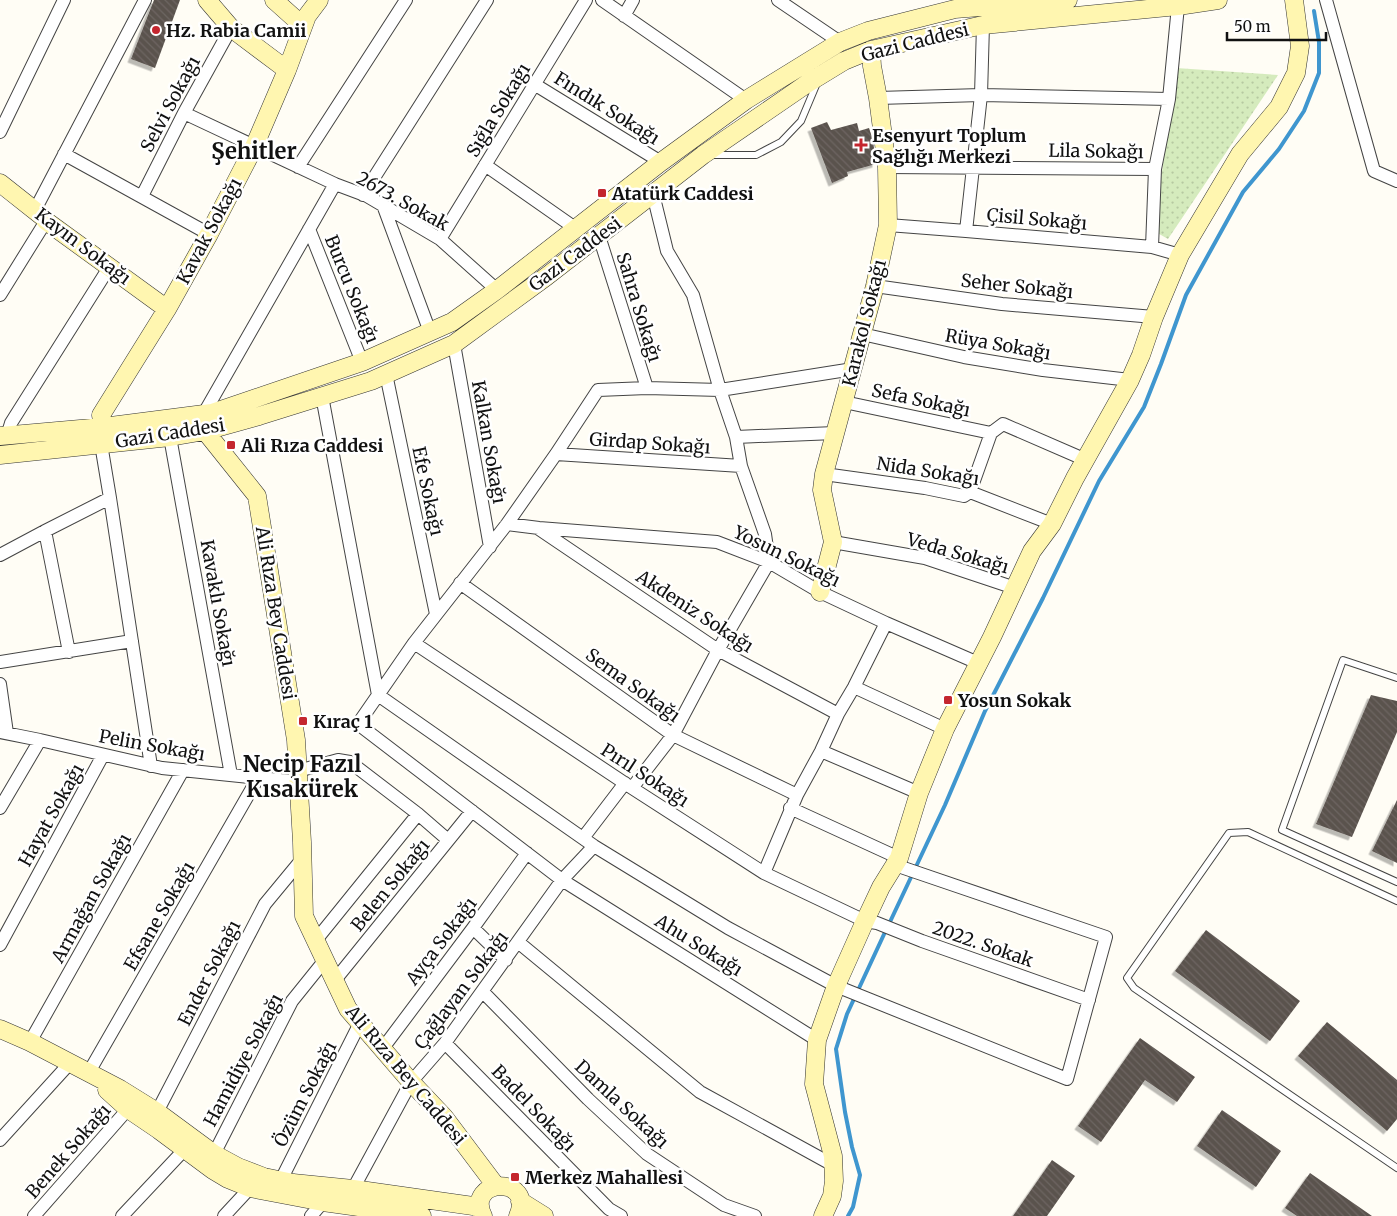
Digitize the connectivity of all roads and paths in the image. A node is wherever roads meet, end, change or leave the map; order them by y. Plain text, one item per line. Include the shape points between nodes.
1 (64, 0) edge
2 (145, 0) edge
3 (207, 0) edge
4 (274, 0) edge
5 (319, 0) edge
6 (406, 0) edge
7 (487, 0) edge
8 (586, 0) edge
9 (602, 0) edge
10 (634, 0) edge
11 (778, 0) edge
12 (1060, 0) edge
13 (1218, 0) edge
14 (1294, 0) edge
15 (1326, 0) edge
16 (952, 5) edge
17 (1178, 6) junction
18 (624, 16) junction
19 (983, 25) junction
20 (303, 26) junction
21 (231, 28) junction
22 (840, 42) junction
23 (871, 50) junction
24 (287, 70) junction
25 (820, 76) junction
26 (534, 84) junction
27 (981, 95) junction
28 (878, 98) junction
29 (1168, 99) junction
30 (746, 100) junction
31 (184, 112) junction
32 (0, 132) edge
33 (254, 147) junction
34 (64, 154) junction
35 (703, 155) junction
36 (661, 162) junction
37 (485, 165) junction
38 (298, 167) junction
39 (887, 167) junction
40 (972, 167) junction
41 (1154, 169) junction
42 (1397, 181) edge
43 (0, 183) edge
44 (335, 184) junction
45 (653, 194) junction
46 (363, 195) junction
47 (142, 196) junction
48 (382, 205) junction
49 (40, 215) junction
50 (888, 225) junction
51 (575, 228) junction
52 (309, 229) junction
53 (966, 230) junction
54 (208, 234) junction
55 (599, 236) junction
56 (440, 239) junction
57 (1152, 247) junction
58 (1180, 255) junction
59 (110, 266) junction
60 (876, 286) junction
61 (497, 290) junction
62 (0, 295) edge
63 (167, 309) junction
64 (1154, 317) junction
65 (430, 332) junction
66 (862, 334) junction
67 (454, 344) junction
68 (362, 362) junction
69 (853, 369) junction
70 (386, 374) junction
71 (1130, 380) junction
72 (646, 388) junction
73 (720, 390) junction
74 (322, 396) junction
75 (844, 402) junction
76 (204, 423) junction
77 (835, 433) junction
78 (991, 433) junction
79 (4, 436) edge
80 (102, 436) junction
81 (170, 437) junction
82 (736, 437) junction
83 (556, 454) junction
84 (0, 455) edge
85 (1086, 460) junction
86 (741, 466) junction
87 (824, 474) junction
88 (970, 492) junction
89 (110, 498) junction
90 (507, 524) junction
91 (1052, 524) junction
92 (539, 528) junction
93 (44, 531) junction
94 (833, 542) junction
95 (490, 547) junction
96 (0, 556) edge
97 (768, 562) junction
98 (460, 582) junction
99 (1015, 588) junction
100 (820, 592) junction
101 (436, 614) junction
102 (886, 623) junction
103 (132, 641) junction
104 (414, 643) junction
105 (718, 650) junction
106 (69, 652) junction
107 (0, 662) edge
108 (978, 663) junction
109 (1397, 678) edge
110 (0, 684) edge
111 (854, 687) junction
112 (378, 695) junction
113 (838, 714) junction
114 (945, 728) junction
115 (4, 732) edge
116 (673, 735) junction
117 (40, 740) junction
118 (821, 751) junction
119 (104, 755) junction
120 (152, 766) junction
121 (183, 770) junction
122 (231, 775) junction
123 (298, 777) junction
124 (258, 778) junction
125 (628, 785) junction
126 (919, 793) junction
127 (796, 795) junction
128 (0, 808) edge
129 (790, 808) junction
130 (472, 811) junction
131 (418, 814) junction
132 (583, 838) junction
133 (448, 840) junction
134 (594, 846) junction
135 (527, 853) junction
136 (303, 858) junction
137 (899, 864) junction
138 (764, 873) junction
139 (562, 880) junction
140 (1397, 882) edge
141 (1397, 901) edge
142 (871, 922) junction
143 (473, 928) junction
144 (316, 940) junction
145 (518, 942) junction
146 (0, 945) edge
147 (325, 960) junction
148 (506, 960) junction
149 (335, 980) junction
150 (840, 988) junction
151 (483, 992) junction
152 (1089, 1000) junction
153 (360, 1023) junction
154 (2, 1034) edge
155 (817, 1040) junction
156 (30, 1042) junction
157 (445, 1043) junction
158 (382, 1048) junction
159 (70, 1063) junction
160 (89, 1072) junction
161 (411, 1082) junction
162 (128, 1109) junction
163 (157, 1112) junction
164 (0, 1140) edge
165 (185, 1149) junction
166 (214, 1154) junction
167 (833, 1165) junction
168 (1397, 1168) edge
169 (281, 1180) junction
170 (496, 1186) junction
171 (250, 1188) junction
172 (353, 1189) junction
173 (323, 1202) junction
174 (519, 1209) edge
175 (482, 1212) edge
176 (827, 1215) edge
177 (34, 1216) edge
178 (122, 1216) edge
179 (224, 1216) edge
180 (311, 1216) edge
181 (416, 1216) edge
182 (544, 1216) edge
183 (621, 1216) edge
184 (755, 1216) edge

1 - 32 street
2 - 34 street
3 - 21 street
4 - 20 street
5 - 20 street, Kavak Sokağı
6 - 38 street
7 - 46 street
8 - 26 street, Sığla Sokağı
9 - 18 street
10 - 18 street
11 - 22 street
12 - 16 street, Gazi Caddesi
13 - 17 street, Gazi Caddesi
14 - 58 street via 1300,46 1296,73 1279,107 1240,154
15 - 42 street via 1374,171
16 - 22 street, Gazi Caddesi
17 - 19 street, Gazi Caddesi
17 - 29 street
18 - 30 street
19 - 23 street, Gazi Caddesi
19 - 27 street
20 - 24 street, Kavak Sokağı
21 - 24 street
21 - 31 street, Selvi Sokağı
22 - 30 street, Gazi Caddesi
23 - 25 street, Gazi Caddesi
23 - 28 street, Karakol Sokağı
24 - 33 street, Kavak Sokağı
25 - 35 street, Gazi Caddesi
25 - 35 lane via 801,121 780,142 756,155
26 - 36 street, Fındık Sokağı
26 - 37 street, Sığla Sokağı
27 - 28 street
27 - 29 street
27 - 40 street
28 - 39 street, Karakol Sokağı
29 - 41 street
30 - 36 street, Gazi Caddesi
31 - 33 street, 2673. Sokak
31 - 47 street, Selvi Sokağı
33 - 38 street, 2673. Sokak
33 - 54 street, Kavak Sokağı
34 - 47 street
34 - 49 street
35 - 45 street, Gazi Caddesi
36 - 51 street, Gazi Caddesi
37 - 51 street
37 - 56 street, Sığla Sokağı
38 - 44 street, 2673. Sokak
39 - 40 street, Lila Sokağı
39 - 50 street, Karakol Sokağı
40 - 41 street, Lila Sokağı
40 - 53 street
41 - 57 street
43 - 49 street, Kayın Sokağı
44 - 46 street, 2673. Sokak
44 - 52 street
45 - 55 street, Gazi Caddesi
45 - 73 street via 667,251 693,295
46 - 48 street, 2673. Sokak
47 - 54 street
48 - 56 street, 2673. Sokak
48 - 65 street
49 - 59 street, Kayın Sokağı
49 - 62 street
50 - 53 street, Çisil Sokağı
50 - 60 street, Karakol Sokağı
51 - 61 street, Gazi Caddesi
52 - 68 street, Burcu Sokağı
52 - 76 street
53 - 57 street, Çisil Sokağı
54 - 63 street, Kavak Sokağı
55 - 67 street, Gazi Caddesi
55 - 72 street, Sahra Sokağı
56 - 61 street, 2673. Sokak
57 - 58 street, Çisil Sokağı
58 - 64 street
59 - 63 street, Kayın Sokağı
59 - 79 street
60 - 64 street, Seher Sokağı via 1002,304
60 - 66 street, Karakol Sokağı
61 - 65 street, Gazi Caddesi via 452,322
63 - 80 street, Kavak Sokağı via 101,415
64 - 71 street
65 - 68 street, Gazi Caddesi
66 - 69 street, Karakol Sokağı
66 - 71 street, Rüya Sokağı via 964,358
67 - 70 street, Gazi Caddesi
67 - 95 street, Kalkan Sokağı
68 - 76 street, Gazi Caddesi via 212,414
69 - 73 street
69 - 75 street, Karakol Sokağı
70 - 74 street, Gazi Caddesi
70 - 101 street, Efe Sokağı
71 - 85 street
72 - 73 street
72 - 83 street via 598,390
73 - 82 street
74 - 76 street, Gazi Caddesi
74 - 112 street
75 - 77 street, Karakol Sokağı
75 - 78 street, Sefa Sokağı
76 - 80 street, Gazi Caddesi
76 - 81 street, Gazi Caddesi
76 - 123 street, Ali Rıza Bey Caddesi via 257,496 296,740
77 - 82 street
77 - 87 street, Karakol Sokağı
78 - 85 street via 1003,424
78 - 88 street
79 - 80 street, Gazi Caddesi
80 - 81 street, Gazi Caddesi
80 - 84 street, Gazi Caddesi
80 - 89 street
81 - 122 street, Kavaklı Sokağı
82 - 86 street
83 - 86 street, Girdap Sokağı
83 - 90 street
85 - 91 street
86 - 97 street via 765,534
87 - 88 street, Nida Sokağı via 964,496
87 - 94 street, Karakol Sokağı via 822,490
88 - 91 street, Nida Sokağı
89 - 93 street
89 - 103 street
90 - 92 street, Yosun Sokağı
90 - 95 street
91 - 99 street via 1032,551
92 - 97 street, Yosun Sokağı via 717,542
92 - 105 street, Akdeniz Sokağı
93 - 96 street
93 - 106 street
94 - 99 street, Veda Sokağı via 925,558
94 - 100 street, Karakol Sokağı
95 - 98 street
97 - 100 street, Yosun Sokağı
97 - 105 street
98 - 101 street
98 - 116 street, Sema Sokağı
99 - 108 street
100 - 102 street, Yosun Sokağı
101 - 104 street
102 - 108 street, Yosun Sokağı
102 - 111 street
103 - 106 street
103 - 120 street
104 - 112 street
104 - 125 street, Pırıl Sokağı
105 - 113 street, Akdeniz Sokağı
105 - 116 street
106 - 107 street
108 - 114 street
109 - 140 lane via 1343,660 1282,830
110 - 115 street
111 - 113 street
111 - 114 street
112 - 130 street, Ahu Sokağı via 358,724
112 - 132 street
113 - 118 street
114 - 126 street
115 - 117 street, Pelin Sokağı
116 - 125 street
116 - 127 street, Sema Sokağı
117 - 119 street, Pelin Sokağı
117 - 128 street
118 - 126 street
118 - 127 street
119 - 120 street, Pelin Sokağı
119 - 146 street, Hayat Sokağı
120 - 121 street, Pelin Sokağı
121 - 122 street, Pelin Sokağı
121 - 156 street, Armağan Sokağı
122 - 124 street, Pelin Sokağı
123 - 124 street, Pelin Sokağı
123 - 131 street via 338,760 350,762
123 - 136 street, Ali Rıza Bey Caddesi
124 - 160 street, Efsane Sokağı
125 - 132 street
125 - 138 street, Pırıl Sokağı
126 - 137 street
127 - 129 street
129 - 137 street
129 - 138 street
130 - 133 street, Belen Sokağı
130 - 135 street, Ahu Sokağı
131 - 133 street
131 - 144 street
132 - 134 street
133 - 149 street, Belen Sokağı
134 - 139 street, Çağlayan Sokağı
134 - 150 street via 728,928
135 - 139 street, Ahu Sokağı
135 - 143 street, Ayça Sokağı
136 - 144 street, Ali Rıza Bey Caddesi via 304,916
136 - 163 street, Ender Sokağı via 265,904
137 - 142 street via 881,887
137 - 152 street via 925,876 1106,937
138 - 142 street, Pırıl Sokağı
139 - 145 street, Çağlayan Sokağı
139 - 155 street, Ahu Sokağı
141 - 168 lane via 1248,832 1229,833 1127,978 1134,988
142 - 150 street
142 - 152 street, 2022. Sokak
143 - 148 street
143 - 158 street, Ayça Sokağı
144 - 147 street, Ali Rıza Bey Caddesi
145 - 148 street, Çağlayan Sokağı
145 - 167 street via 700,1092
147 - 149 street, Ali Rıza Bey Caddesi
147 - 166 street, Hamidiye Sokağı via 292,1001
148 - 151 street, Çağlayan Sokağı
149 - 153 street, Ali Rıza Bey Caddesi via 348,1009
150 - 152 street via 1067,1080
150 - 155 street
151 - 157 street, Çağlayan Sokağı
151 - 184 street, Damla Sokağı via 647,1154 724,1205
153 - 158 street, Ali Rıza Bey Caddesi
153 - 169 street, Özüm Sokağı
154 - 156 street
155 - 167 street via 814,1084
156 - 159 street
157 - 161 street, Çağlayan Sokağı
157 - 183 street, Badel Sokağı via 609,1209
158 - 161 street, Ali Rıza Bey Caddesi
159 - 160 street
159 - 164 street
160 - 162 street
160 - 163 street
161 - 170 street, Ali Rıza Bey Caddesi via 444,1117
161 - 172 street, Çağlayan Sokağı
162 - 165 street
162 - 177 street, Benek Sokağı
163 - 166 street
165 - 171 street via 213,1170
165 - 178 street
166 - 169 street via 238,1167
167 - 176 street via 834,1181
169 - 172 street
170 - 174 street via 506,1186 515,1192
170 - 175 street via 483,1196
171 - 173 street
171 - 179 street
172 - 175 street
173 - 180 street
173 - 181 street
174 - 182 street

